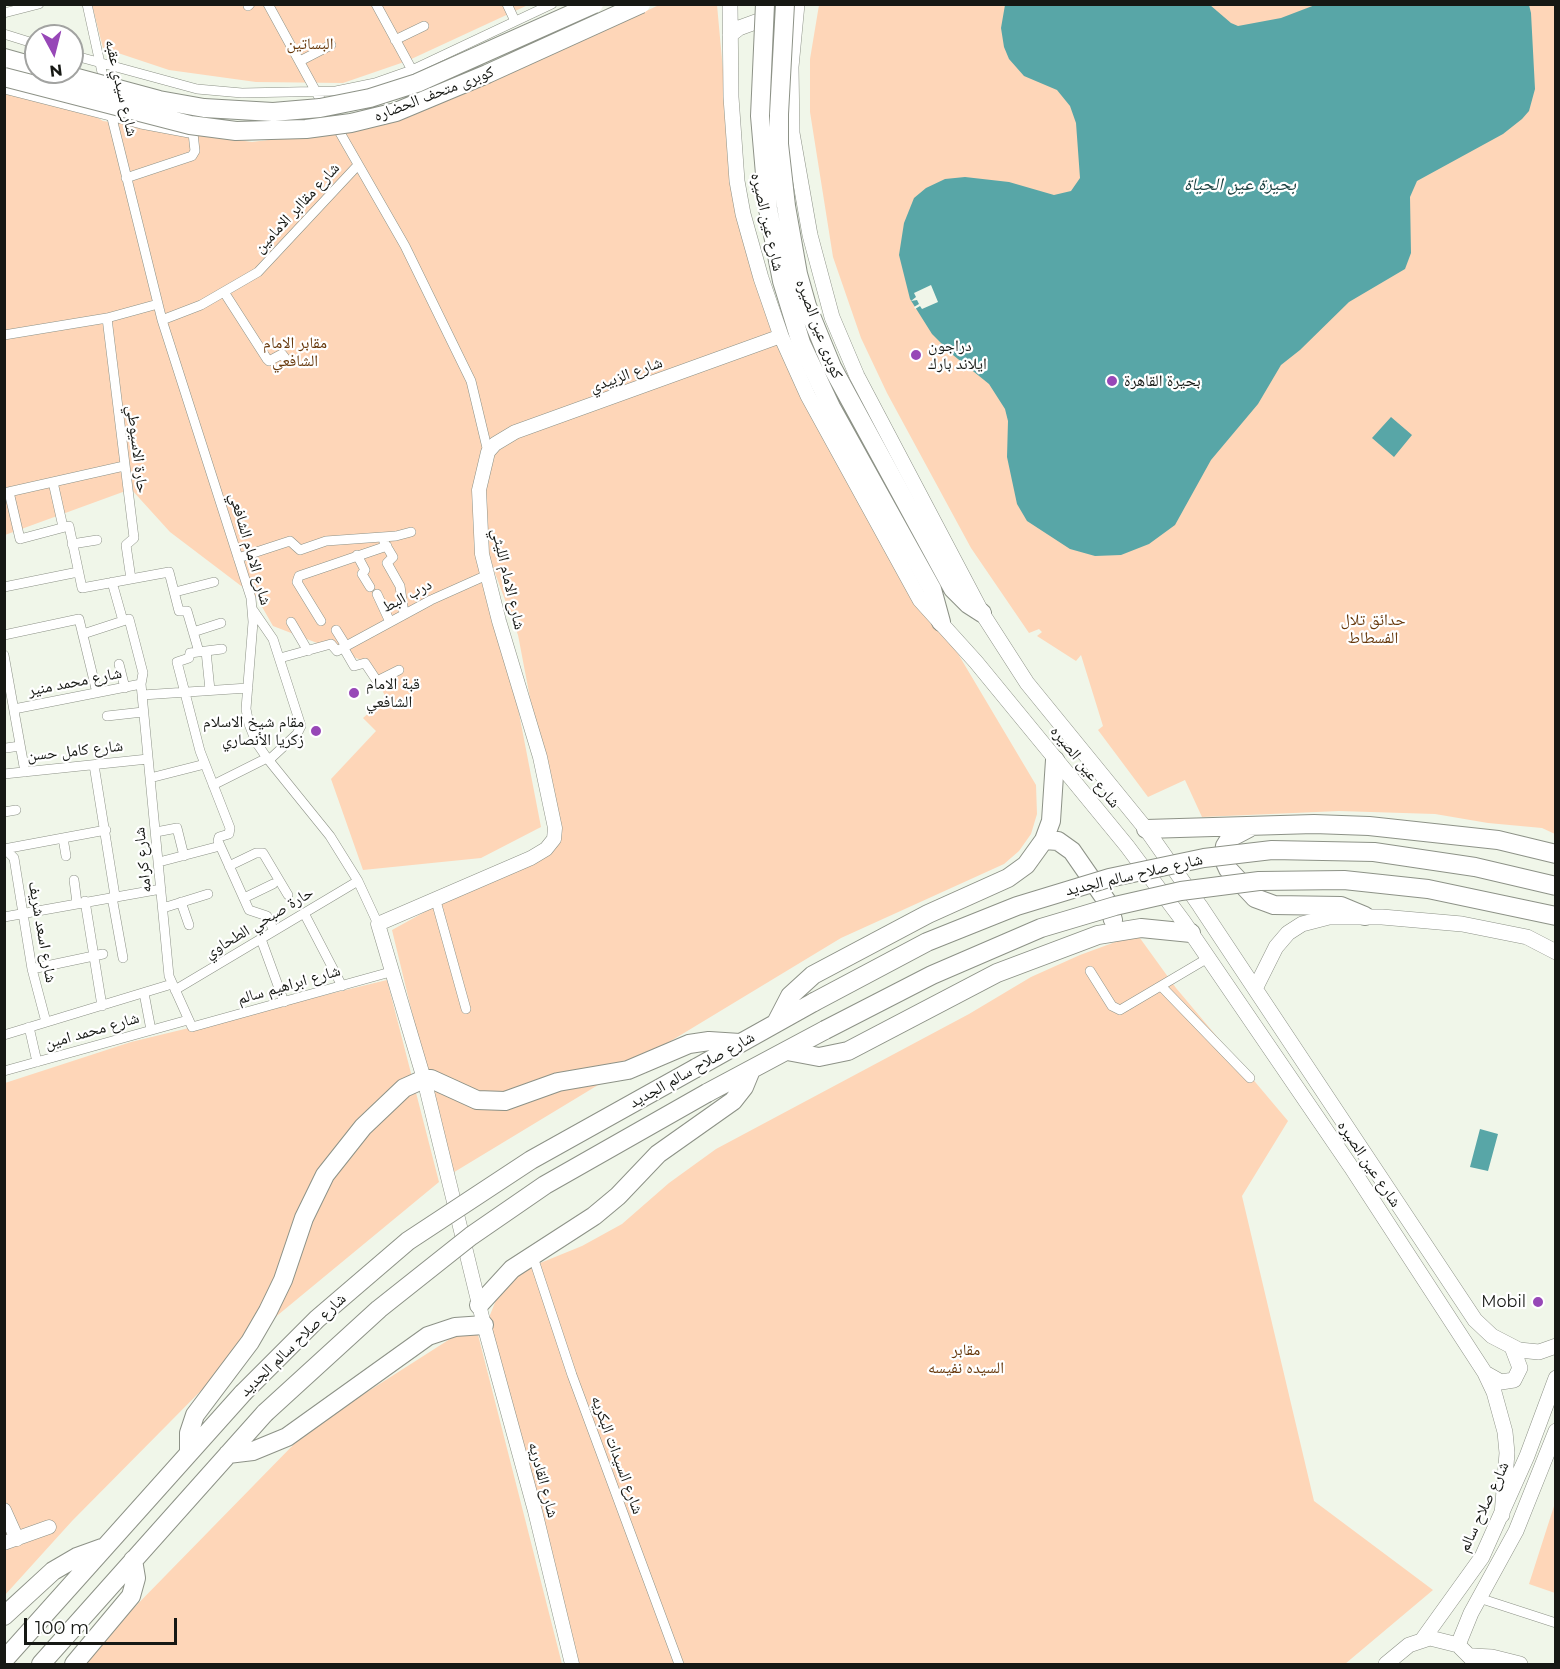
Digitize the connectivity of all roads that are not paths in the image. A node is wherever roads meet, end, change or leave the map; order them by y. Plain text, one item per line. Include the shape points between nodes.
1 (39, 4) edge
2 (87, 4) edge
3 (268, 4) edge
4 (376, 4) edge
5 (507, 4) edge
6 (552, 4) edge
7 (594, 4) edge
8 (642, 4) edge
9 (648, 4) edge
10 (721, 4) edge
11 (730, 4) edge
12 (765, 4) edge
13 (785, 4) edge
14 (797, 4) edge
15 (538, 7) edge
16 (4, 13) edge
17 (515, 21) junction
18 (424, 26) dead end
19 (793, 29) junction
20 (730, 31) junction
21 (4, 34) edge
22 (24, 40) edge
23 (395, 40) junction
24 (331, 45) dead end
25 (4, 58) edge
26 (84, 58) edge
27 (300, 61) junction
28 (100, 63) junction
29 (24, 64) edge
30 (412, 70) junction
31 (4, 77) edge
32 (84, 80) edge
33 (4, 89) edge
34 (316, 92) junction
35 (112, 117) junction
36 (338, 129) junction
37 (193, 133) junction
38 (796, 164) junction
39 (358, 165) junction
40 (126, 178) junction
41 (737, 181) junction
42 (224, 292) junction
43 (158, 304) junction
44 (107, 318) junction
45 (162, 320) junction
46 (4, 335) edge
47 (781, 336) junction
48 (289, 363) dead end
49 (488, 452) junction
50 (124, 466) junction
51 (53, 482) junction
52 (7, 492) edge
53 (63, 527) junction
54 (411, 532) dead end
55 (96, 540) dead end
56 (384, 542) junction
57 (72, 544) junction
58 (357, 555) junction
59 (238, 558) junction
60 (78, 572) junction
61 (487, 575) junction
62 (131, 579) junction
63 (112, 582) junction
64 (214, 582) dead end
65 (4, 586) edge
66 (175, 592) junction
67 (252, 610) junction
68 (982, 613) junction
69 (404, 614) junction
70 (123, 621) junction
71 (321, 621) dead end
72 (291, 622) dead end
73 (390, 622) junction
74 (941, 622) junction
75 (221, 623) dead end
76 (336, 630) dead end
77 (193, 632) junction
78 (83, 634) junction
79 (4, 635) edge
80 (345, 647) junction
81 (222, 649) dead end
82 (308, 651) junction
83 (203, 652) junction
84 (4, 656) edge
85 (280, 658) junction
86 (119, 664) dead end
87 (399, 670) dead end
88 (141, 684) junction
89 (125, 688) junction
90 (248, 688) junction
91 (210, 690) junction
92 (185, 692) junction
93 (97, 693) junction
94 (142, 695) junction
95 (14, 711) junction
96 (144, 712) junction
97 (4, 716) edge
98 (107, 716) dead end
99 (20, 746) junction
100 (6, 748) dead end
101 (148, 759) junction
102 (268, 759) junction
103 (1055, 760) junction
104 (205, 764) junction
105 (94, 765) junction
106 (25, 772) junction
107 (4, 774) edge
108 (150, 778) junction
109 (213, 785) junction
110 (16, 810) dead end
111 (4, 812) edge
112 (1254, 826) junction
113 (1146, 829) junction
114 (106, 830) junction
115 (156, 832) junction
116 (63, 838) junction
117 (1044, 840) junction
118 (220, 846) junction
119 (5, 849) edge
120 (1556, 854) edge
121 (66, 856) dead end
122 (184, 856) junction
123 (159, 862) junction
124 (229, 866) junction
125 (74, 880) dead end
126 (358, 881) junction
127 (273, 884) dead end
128 (1556, 886) edge
129 (161, 889) junction
130 (208, 894) dead end
131 (288, 895) dead end
132 (113, 896) junction
133 (244, 898) junction
134 (436, 901) junction
135 (81, 902) junction
136 (181, 902) junction
137 (163, 908) junction
138 (24, 913) junction
139 (304, 913) junction
140 (1365, 916) junction
141 (1556, 916) edge
142 (4, 917) edge
143 (378, 924) junction
144 (189, 925) dead end
145 (274, 931) junction
146 (1114, 931) junction
147 (1191, 933) junction
148 (261, 939) junction
149 (1556, 952) edge
150 (98, 955) junction
151 (123, 958) dead end
152 (1208, 958) junction
153 (32, 969) junction
154 (394, 971) junction
155 (1090, 971) dead end
156 (342, 986) junction
157 (1161, 986) junction
158 (173, 987) junction
159 (1255, 989) junction
160 (144, 993) junction
161 (284, 1002) junction
162 (102, 1006) junction
163 (465, 1009) dead end
164 (46, 1022) junction
165 (4, 1023) edge
166 (776, 1023) junction
167 (190, 1024) junction
168 (29, 1027) junction
169 (151, 1030) junction
170 (5, 1034) edge
171 (740, 1043) junction
172 (787, 1051) junction
173 (36, 1062) junction
174 (751, 1070) junction
175 (4, 1071) edge
176 (1250, 1078) dead end
177 (424, 1079) junction
178 (532, 1254) junction
179 (479, 1305) junction
180 (484, 1325) junction
181 (1556, 1346) edge
182 (1512, 1347) junction
183 (1485, 1373) junction
184 (1556, 1378) edge
185 (1556, 1431) edge
186 (189, 1453) junction
187 (228, 1454) junction
188 (4, 1510) edge
189 (1502, 1515) junction
190 (49, 1527) dead end
191 (10, 1541) edge
192 (104, 1548) junction
193 (133, 1560) junction
194 (1479, 1598) junction
195 (4, 1616) edge
196 (1556, 1623) edge
197 (1423, 1639) junction
198 (1458, 1645) junction
199 (4, 1660) edge
200 (1475, 1660) edge
201 (40, 1665) edge
202 (74, 1665) edge
203 (572, 1665) edge
204 (679, 1665) edge
205 (1386, 1665) edge
206 (1520, 1665) edge

1 - 16 street
2 - 28 street, شارع سيدي عقبه
3 - 27 street, شارع الامام الليثي
4 - 23 street
5 - 17 street
6 - 15 street
7 - 32 highway, كوبرى متحف الحضاره, bridge via 417,83 320,108 261,112 204,108
8 - 31 highway, كوبرى متحف الحضاره, bridge via 396,112 306,129 236,131 190,125
9 - 36 street via 445,99 403,114
10 - 20 street
11 - 20 main road, شارع عين الصيره
12 - 74 highway, كوبرى عين الصيره, bridge via 761,146 774,245 791,314 826,398 932,589
13 - 68 highway, كوبرى عين الصيره, bridge via 779,144 791,241 807,306 832,367 948,580 960,597
14 - 19 main road, شارع عين الصيره
15 - 17 street
17 - 30 street
18 - 23 street
19 - 20 main road via 761,20
19 - 38 main road, شارع عين الصيره via 790,100
20 - 41 main road, شارع عين الصيره
21 - 22 street
23 - 30 street
24 - 27 street
25 - 29 highway
26 - 28 street
27 - 34 street, شارع الامام الليثي
28 - 34 street via 197,89
28 - 35 street, شارع سيدي عقبه
30 - 34 street via 353,89
33 - 35 street
34 - 36 street, شارع الامام الليثي
35 - 37 street
35 - 40 street, شارع سيدي عقبه
36 - 37 street via 272,136
36 - 39 street, شارع الامام الليثي
37 - 40 street via 192,156
38 - 41 main road via 789,174 764,186
38 - 68 main road, شارع عين الصيره via 832,317 853,366
39 - 42 street, شارع مقاابر الامامين via 272,260
39 - 49 street, شارع الامام الليثي via 405,246 471,381
40 - 43 street, شارع الامام الشافعي
41 - 47 main road, شارع عين الصيره via 761,278
42 - 45 street, شارع مقاابر الامامين
42 - 48 street via 267,359 282,354
43 - 44 street
43 - 45 street, شارع الامام الشافعي
44 - 46 street
44 - 50 street, حارة الاسيوطي
45 - 59 street, شارع الامام الشافعي
47 - 49 street, شارع الزبيدي via 515,432
47 - 74 main road, شارع عين الصيره via 808,396 914,590
49 - 61 street, شارع الامام الليثي via 478,490
50 - 51 street
50 - 62 street, حارة الاسيوطي via 134,538 126,545
51 - 52 street
51 - 53 street
52 - 53 street via 20,539
53 - 57 street via 69,526
54 - 56 street
55 - 57 street
56 - 58 street
56 - 59 street via 326,541 300,550 290,541
56 - 69 street via 393,558 387,563 400,586
57 - 60 street
58 - 71 street via 299,576 297,582
58 - 73 street via 365,570 362,574
59 - 67 street, شارع الامام الشافعي
60 - 63 street via 82,588
60 - 65 street
61 - 69 street, درب البط
61 - 134 street, شارع الامام الليثي via 540,757 554,839 531,858
62 - 63 street
62 - 66 street via 169,572
63 - 70 street
64 - 66 street
66 - 77 street via 179,611 187,611
67 - 85 street via 273,639
67 - 90 street, شارع الامام الشافعي
68 - 113 main road, شارع عين الصيره via 1027,683
69 - 73 street, درب البط
70 - 78 street
70 - 88 street, شارع كرامه via 129,619 143,673
72 - 82 street
73 - 80 street, درب البط
74 - 103 main road, شارع عين الصيره
75 - 77 street
76 - 80 street
77 - 83 street
78 - 79 street via 78,618
78 - 93 street
80 - 82 street, درب البط via 336,651 331,644
80 - 87 street via 354,666 365,663 377,681
81 - 83 street
82 - 85 street, درب البط
83 - 91 street
83 - 92 street via 177,661
84 - 95 street
85 - 102 street via 301,726
86 - 89 street
88 - 89 street, شارع محمد منير
88 - 94 street, شارع كرامه
89 - 93 street, شارع محمد منير
90 - 91 street, شارع محمد منير
90 - 102 street, شارع الامام الشافعي via 249,724
91 - 92 street, شارع محمد منير
92 - 94 street, شارع محمد منير
92 - 104 street
93 - 95 street, شارع محمد منير
94 - 96 street, شارع كرامه
95 - 97 street, شارع محمد منير
95 - 99 street
96 - 98 street
96 - 101 street, شارع كرامه
99 - 100 street
99 - 106 street
101 - 105 street, شارع كامل حسن
101 - 108 street, شارع كرامه
102 - 109 street
102 - 126 street, شارع الامام الشافعي via 330,836
103 - 117 highway via 1053,810
103 - 147 main road, شارع عين الصيره
104 - 108 street
104 - 109 street
105 - 106 street, شارع كامل حسن
105 - 114 street
106 - 107 street, شارع كامل حسن
108 - 115 street, شارع كرامه
109 - 118 street via 230,828 229,834 218,839
110 - 111 street
112 - 113 highway
112 - 120 highway via 1388,827 1498,840
112 - 140 highway via 1230,838 1223,858 1255,898 1274,905 1341,906
113 - 159 main road, شارع عين الصيره
114 - 116 street
114 - 132 street
115 - 122 street via 177,828
115 - 123 street, شارع كرامه
116 - 119 street
116 - 121 street
117 - 146 highway via 1058,841 1072,851 1108,903
117 - 166 highway via 1026,865 1008,878 928,914 813,975 790,996
118 - 122 street
118 - 124 street
119 - 138 street, شارع اسعد شريف via 14,858
122 - 123 street
123 - 129 street, شارع كرامه
124 - 131 street via 262,853
124 - 133 street
125 - 135 street
126 - 139 street, حارة صبحي الطحاوي
126 - 143 street, شارع الامام الشافعي
127 - 133 street
128 - 166 highway, شارع صلاح سالم الجديد, bridge via 1475,867 1374,852 1306,849 1215,856 1109,878 1017,906 927,942
129 - 132 street
129 - 137 street, شارع كرامه
130 - 136 street
132 - 135 street
132 - 151 street
133 - 145 street via 251,912 267,916
134 - 143 street, شارع الامام الليثي
134 - 163 street
135 - 138 street
135 - 150 street
136 - 137 street
136 - 144 street
137 - 158 street, شارع كرامه
138 - 142 street
138 - 153 street, شارع اسعد شريف
139 - 145 street, حارة صبحي الطحاوي
139 - 156 street
140 - 149 main road via 1488,928 1527,937
140 - 159 main road via 1329,917 1295,928 1276,947
141 - 172 highway, شارع صلاح سالم الجديد, bridge via 1428,889 1344,880 1259,881 1181,891 1041,928 932,975
143 - 154 street, شارع الامام الشافعي
145 - 148 street, حارة صبحي الطحاوي
146 - 147 highway via 1148,928
146 - 172 highway via 997,973 848,1051 819,1057
147 - 152 main road, شارع عين الصيره
148 - 158 street, حارة صبحي الطحاوي
148 - 161 street
150 - 153 street
150 - 162 street
152 - 157 street
152 - 183 main road, شارع عين الصيره
153 - 164 street, شارع اسعد شريف
154 - 156 street, شارع ابراهيم سالم
154 - 177 street, شارع الامام الشافعي
155 - 157 street via 1117,1010
156 - 161 street, شارع ابراهيم سالم
157 - 176 street
158 - 160 street, حارة صبحي الطحاوي
158 - 167 street, شارع كرامه
159 - 182 main road, شارع عين الصيره via 1475,1320
160 - 162 street, حارة صبحي الطحاوي
160 - 169 street
161 - 167 street, شارع ابراهيم سالم
162 - 164 street, حارة صبحي الطحاوي
164 - 168 street, حارة صبحي الطحاوي
165 - 170 street
166 - 171 highway, شارع صلاح سالم الجديد
167 - 169 street, شارع محمد امين
168 - 170 street, حارة صبحي الطحاوي
168 - 173 street
169 - 173 street, شارع محمد امين
171 - 177 highway via 689,1044 628,1070 558,1082 495,1102 477,1100
171 - 186 highway, شارع صلاح سالم الجديد, bridge via 531,1160 408,1241 317,1319
172 - 174 highway, شارع صلاح سالم الجديد
173 - 175 street, شارع محمد امين
174 - 178 highway via 733,1101 658,1154 600,1211
174 - 187 highway, شارع صلاح سالم الجديد, bridge via 545,1185 471,1236 372,1315 265,1413
177 - 179 street, شارع القادريه
177 - 186 highway via 404,1088 376,1113 325,1175 268,1311 250,1342 195,1415 189,1433
178 - 179 highway via 502,1277
178 - 204 street, شارع السيدات البكريه via 572,1375
179 - 180 street, شارع القادريه
180 - 187 highway via 455,1327 428,1336 287,1437 254,1451
180 - 203 street, شارع القادريه via 535,1510
181 - 182 main road, شارع عين الصيره via 1539,1352
182 - 183 main road via 1520,1368 1514,1380 1501,1382
183 - 189 main road, شارع عين الصيره via 1505,1432
184 - 189 main road, شارع صلاح سالم
185 - 194 main road via 1516,1531
186 - 192 highway, شارع صلاح سالم الجديد
187 - 193 highway, شارع صلاح سالم الجديد
188 - 191 street
189 - 197 main road, شارع صلاح سالم via 1467,1581
190 - 191 street
192 - 195 highway via 53,1571
192 - 199 highway, شارع صلاح سالم الجديد
193 - 201 highway, شارع صلاح سالم الجديد
193 - 202 highway via 136,1578 131,1596
194 - 196 street
194 - 198 main road
197 - 198 main road via 1444,1639
197 - 205 main road via 1409,1645
198 - 200 main road
200 - 206 main road via 1492,1657

